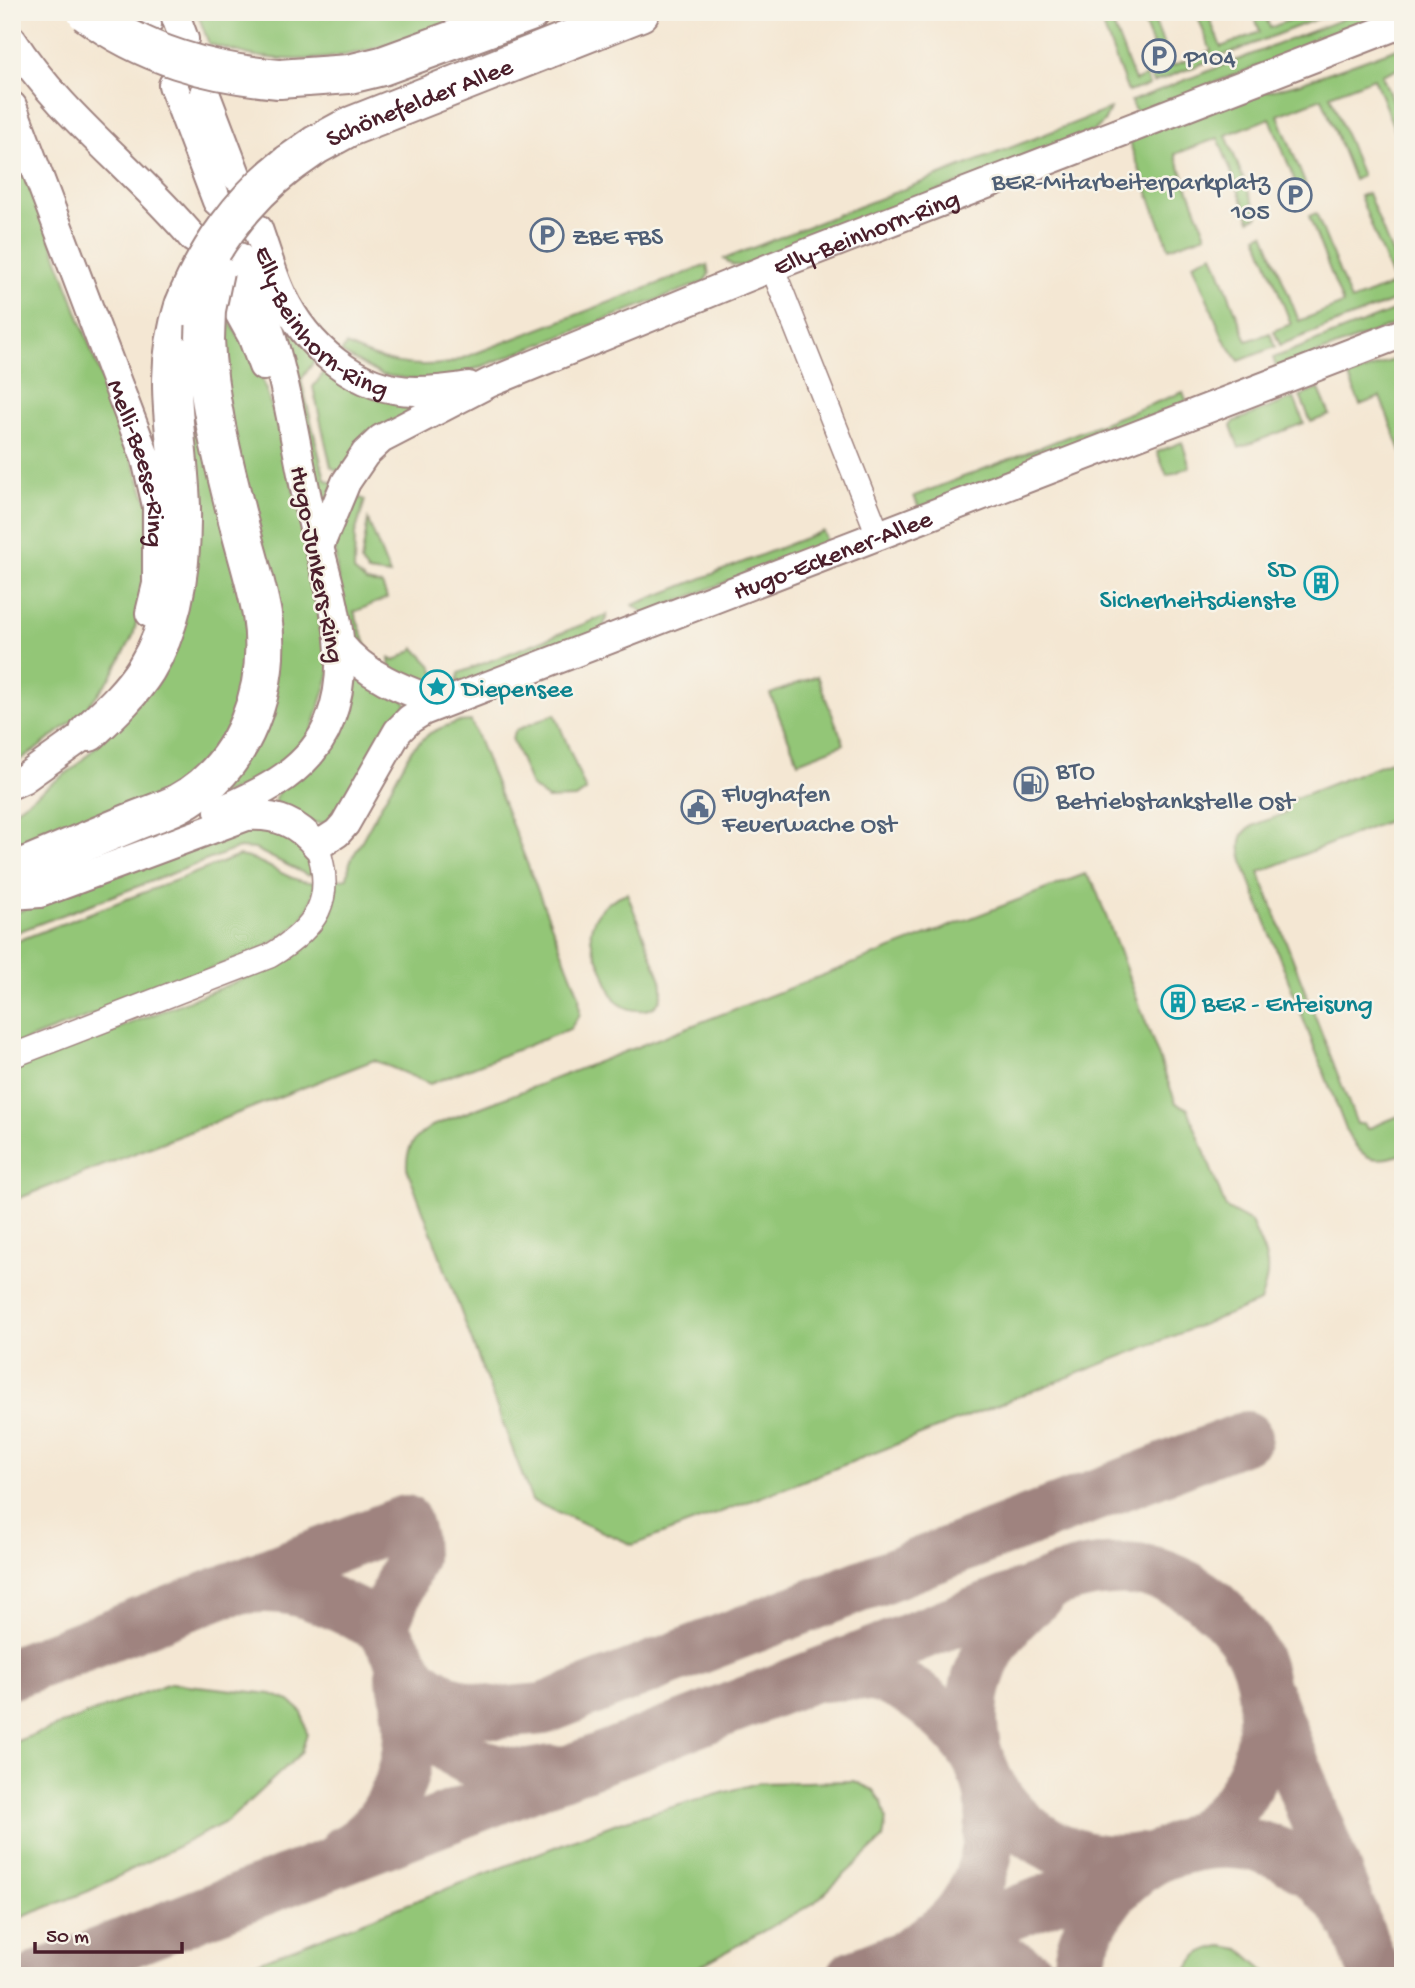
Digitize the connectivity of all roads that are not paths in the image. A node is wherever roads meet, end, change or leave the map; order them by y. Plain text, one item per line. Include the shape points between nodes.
1 (86, 12) edge
2 (174, 12) edge
3 (530, 12) edge
4 (640, 12) edge
5 (1403, 23) edge
6 (184, 39) dead end
7 (12, 40) edge
8 (173, 85) dead end
9 (205, 93) dead end
10 (12, 106) edge
11 (237, 177) dead end
12 (226, 231) junction
13 (772, 267) junction
14 (226, 289) dead end
15 (1403, 333) edge
16 (489, 383) junction
17 (309, 508) junction
18 (878, 534) junction
19 (319, 547) junction
20 (340, 644) junction
21 (440, 703) junction
22 (89, 732) junction
23 (12, 783) edge
24 (317, 846) junction
25 (12, 876) edge
26 (12, 886) edge
27 (12, 895) edge
28 (12, 1056) edge

1 - 3 highway, Schönefelder Allee, bridge via 140,46 174,60 242,76 279,79 349,74 383,66
2 - 6 street
4 - 12 highway, Schönefelder Allee, bridge via 349,127 289,164 252,197
5 - 13 street, Elly-Beinhorn-Ring
7 - 12 street via 57,98 158,198
8 - 12 street, Hugo-Junkers-Ring
9 - 11 street
10 - 22 street, Melli-Beese-Ring via 146,459 157,506 157,583 147,626 116,691
12 - 16 street, Elly-Beinhorn-Ring via 282,295 313,342 361,378 414,391
12 - 17 street, Hugo-Junkers-Ring via 266,320
12 - 22 highway, Schönefelder Allee, bridge via 195,278 174,349 171,408 181,507 176,590 147,668
12 - 25 highway, bridge via 206,310 206,362 262,616 264,665 257,705 229,759 180,802
13 - 16 street, Elly-Beinhorn-Ring
13 - 18 street
14 - 17 street via 252,336 271,386
15 - 18 street, Hugo-Eckener-Allee
16 - 19 street, Elly-Beinhorn-Ring via 382,439 365,454 346,482
17 - 19 street, Hugo-Junkers-Ring
18 - 21 street, Hugo-Eckener-Allee
19 - 20 street, Hugo-Junkers-Ring
20 - 21 street via 351,658 382,679
20 - 26 street, Hugo-Junkers-Ring via 338,696 330,722 301,764 275,785 219,811
21 - 24 street, Hugo-Eckener-Allee via 398,731 345,824
22 - 23 street, Melli-Beese-Ring
24 - 27 street via 296,826 279,818 247,816 40,893
24 - 28 street via 325,877 321,906 315,919 289,944 259,960

